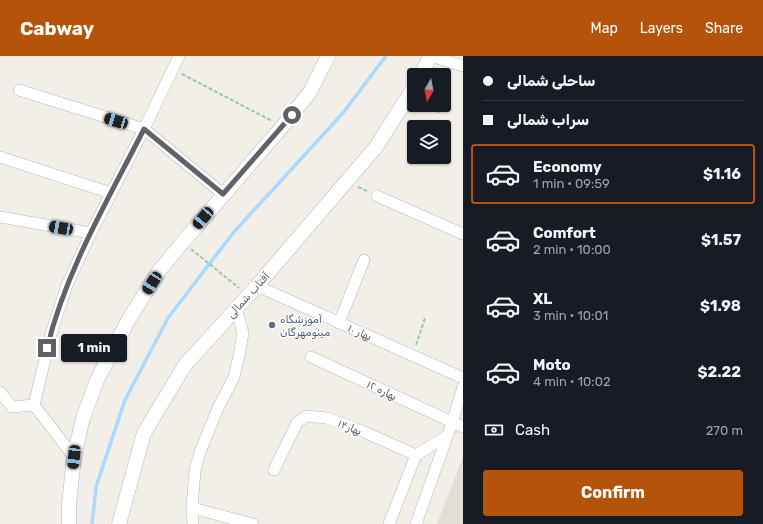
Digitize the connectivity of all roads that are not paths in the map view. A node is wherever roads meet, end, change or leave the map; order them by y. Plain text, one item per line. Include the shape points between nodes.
1 (178, 56) edge
2 (328, 56) edge
3 (431, 56) edge
4 (463, 66) edge
5 (425, 68) edge
6 (19, 90) dead end
7 (407, 98) edge
8 (144, 129) junction
9 (0, 157) edge
10 (111, 193) junction
11 (223, 194) junction
12 (377, 196) road end
13 (0, 217) edge
14 (91, 233) junction
15 (463, 234) edge
16 (364, 260) dead end
17 (252, 290) junction
18 (236, 308) junction
19 (339, 323) junction
20 (311, 357) dead end
21 (463, 378) edge
22 (463, 387) edge
23 (0, 392) edge
24 (34, 404) junction
25 (452, 423) junction
26 (463, 427) edge
27 (447, 436) junction
28 (416, 455) junction
29 (74, 457) junction
30 (274, 470) dead end
31 (192, 508) junction
32 (69, 524) edge
33 (119, 524) edge
34 (193, 524) edge
35 (253, 524) edge
36 (389, 524) edge
37 (416, 524) edge

1 - 8 street
2 - 11 street via 310,92
3 - 4 street
3 - 5 street
6 - 8 street
7 - 17 street, آفتاب شمالی via 376,147
8 - 10 street
8 - 11 street
9 - 10 street
10 - 14 street
11 - 29 street via 159,271 129,319 97,380 83,418
12 - 15 street
13 - 14 street
14 - 24 street via 67,285 51,334
16 - 19 street
17 - 18 street, آفتاب شمالی
17 - 19 street, بهار ۱۰
18 - 31 street via 243,333 234,377 200,452 195,470
18 - 33 street, آفتاب شمالی via 185,365 144,433
19 - 21 street, بهار ۱۰
20 - 25 street, بهاره ۱۲
22 - 25 street
23 - 24 street via 12,407
24 - 29 street
25 - 26 street, بهاره ۱۲
25 - 27 street
27 - 28 street
27 - 37 street
28 - 30 street, بهار۱۴ via 327,418 306,416 297,423
28 - 36 street
29 - 32 street
31 - 34 street
31 - 35 street

